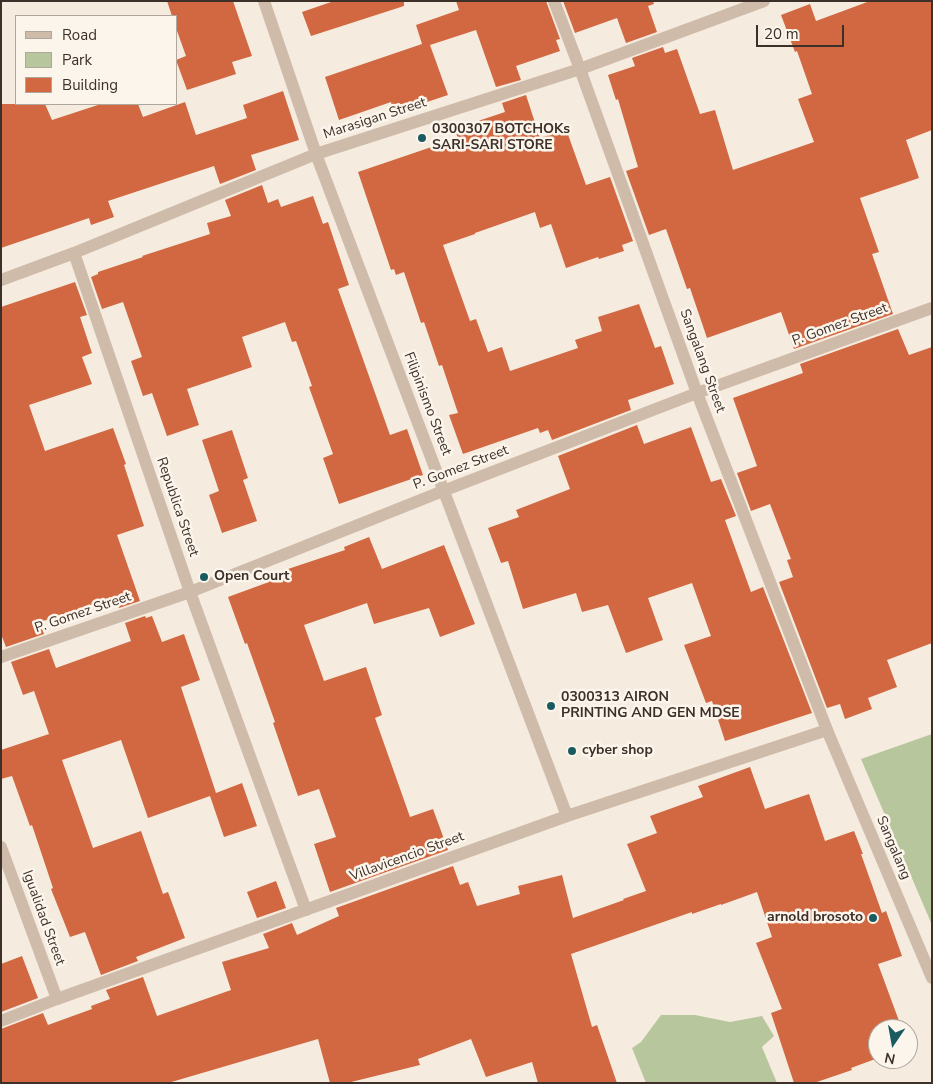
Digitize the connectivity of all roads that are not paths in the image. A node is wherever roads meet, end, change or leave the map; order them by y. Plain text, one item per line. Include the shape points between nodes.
1 (264, 1) edge
2 (554, 1) edge
3 (764, 1) edge
4 (580, 69) junction
5 (316, 154) junction
6 (74, 252) junction
7 (1, 280) edge
8 (932, 308) edge
9 (697, 393) junction
10 (444, 491) junction
11 (190, 592) junction
12 (1, 657) edge
13 (827, 730) junction
14 (567, 816) junction
15 (1, 848) edge
16 (306, 910) junction
17 (932, 978) edge
18 (56, 999) junction
19 (1, 1021) edge

1 - 5 street, Filipinismo Street
2 - 4 street, Sangalang Street
3 - 4 street, Marasigan Street
4 - 5 street, Marasigan Street
4 - 9 street, Sangalang Street
5 - 6 street, Marasigan Street
5 - 10 street, Filipinismo Street
6 - 7 street, Marasigan Street
6 - 11 street, Republica Street
8 - 9 street, P. Gomez Street
9 - 10 street, P. Gomez Street
9 - 13 street, Sangalang Street
10 - 11 street, P. Gomez Street
10 - 14 street, Filipinismo Street
11 - 12 street, P. Gomez Street
11 - 16 street, Republica Street
13 - 14 street, Villavicencio Street
13 - 17 street, Sangalang
14 - 16 street, Villavicencio Street
15 - 18 street, Igualidad Street
16 - 18 street, Villavicencio Street
18 - 19 street, Villavicencio Street

